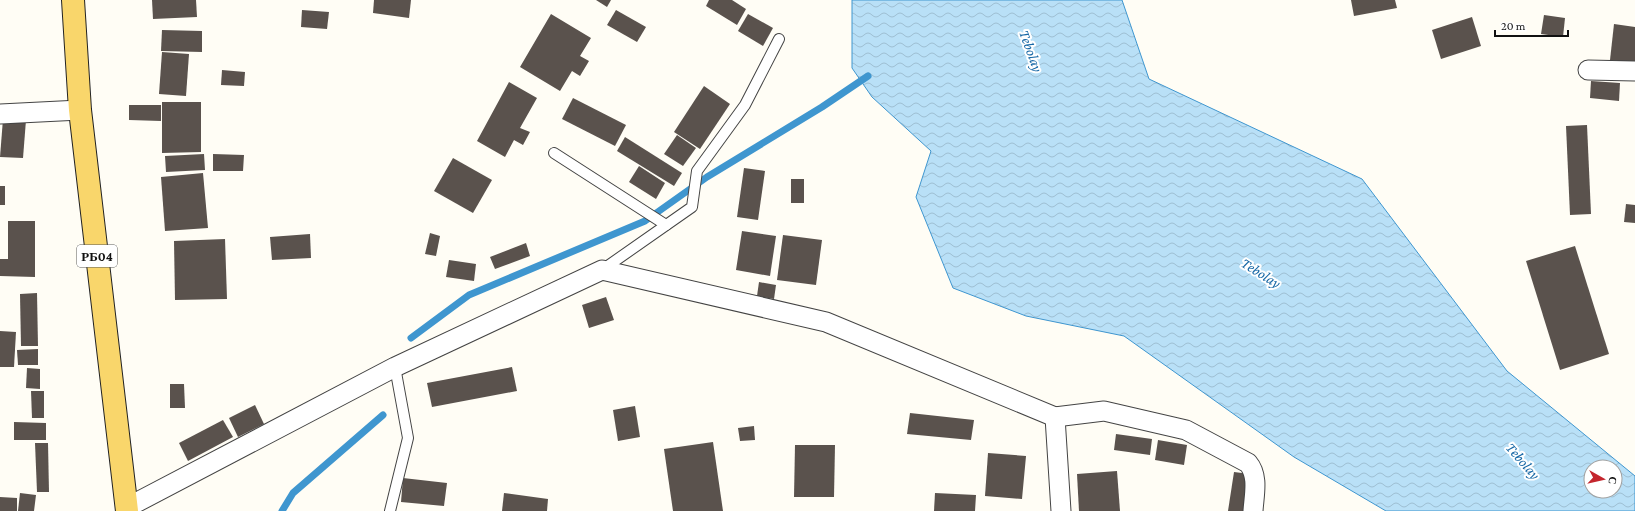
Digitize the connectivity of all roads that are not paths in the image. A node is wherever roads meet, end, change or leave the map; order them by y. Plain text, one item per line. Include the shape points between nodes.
1 (73, 0) edge
2 (779, 39) dead end
3 (1588, 70) dead end
4 (1635, 71) edge
5 (80, 110) junction
6 (0, 114) edge
7 (554, 153) dead end
8 (662, 222) junction
9 (602, 270) junction
10 (395, 367) junction
11 (1055, 417) junction
12 (126, 510) edge
13 (390, 511) edge
14 (1061, 511) edge
15 (1253, 511) edge

1 - 5 main road, РБ04
2 - 8 lane via 745,105 697,171 692,207
3 - 4 street
5 - 6 street
5 - 12 main road, РБ04
7 - 8 lane
8 - 9 lane
9 - 10 street
9 - 11 street via 826,322
10 - 12 street
10 - 13 lane via 408,438
11 - 14 street
11 - 15 street via 1104,411 1186,430 1248,463 1254,470

